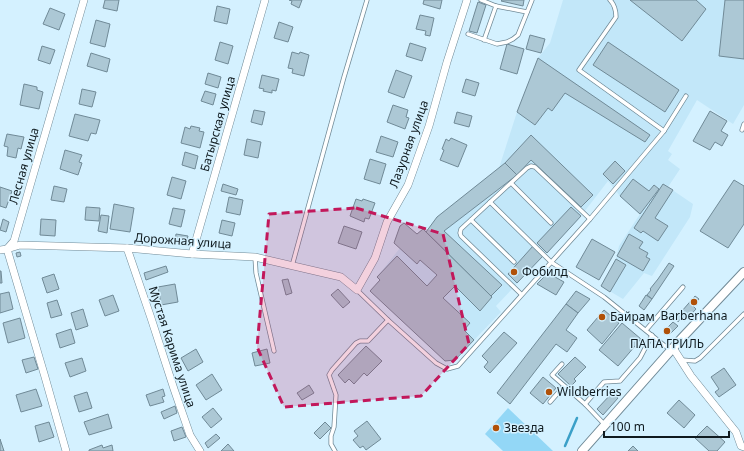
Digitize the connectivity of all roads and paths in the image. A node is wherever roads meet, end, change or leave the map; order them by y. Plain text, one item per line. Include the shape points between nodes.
1 (84, 0) edge
2 (265, 0) edge
3 (367, 0) edge
4 (467, 0) edge
5 (481, 0) edge
6 (532, 0) edge
7 (610, 0) edge
8 (496, 6) junction
9 (527, 12) junction
10 (468, 34) dead end
11 (484, 40) junction
12 (686, 96) dead end
13 (744, 124) edge
14 (742, 130) dead end
15 (664, 131) junction
16 (511, 183) junction
17 (490, 202) junction
18 (590, 219) junction
19 (471, 220) junction
20 (551, 223) dead end
21 (127, 248) junction
22 (3, 250) edge
23 (192, 254) junction
24 (255, 257) junction
25 (514, 262) dead end
26 (551, 262) junction
27 (292, 266) junction
28 (744, 272) edge
29 (683, 288) dead end
30 (357, 290) junction
31 (522, 294) junction
32 (744, 314) edge
33 (388, 320) junction
34 (646, 330) junction
35 (652, 336) junction
36 (673, 348) junction
37 (274, 351) dead end
38 (681, 360) junction
39 (562, 364) dead end
40 (564, 386) junction
41 (550, 402) dead end
42 (585, 404) junction
43 (605, 425) junction
44 (742, 448) edge
45 (66, 451) edge
46 (200, 451) edge
47 (335, 451) edge
48 (582, 451) edge

1 - 22 street, Лесная улица via 14,240
2 - 23 street, Батырская улица
3 - 27 lane
4 - 30 street, Лазурная улица via 429,126 408,185 387,222 375,258
5 - 8 lane
6 - 9 lane
7 - 15 lane via 614,3 616,17 579,70
8 - 9 lane
8 - 11 lane
9 - 11 lane via 518,35 513,39 497,44
10 - 11 lane
12 - 15 lane
13 - 14 lane
15 - 18 lane
16 - 17 lane
16 - 18 lane via 527,168 535,167
16 - 20 lane
17 - 19 lane
17 - 26 lane
18 - 26 lane
19 - 25 lane
19 - 31 lane via 461,229 461,236
21 - 22 street, Дорожная улица via 20,245
21 - 23 street, Дорожная улица
21 - 46 street, Мустая Карима улица via 190,435
22 - 45 street via 43,370
23 - 24 street, Дорожная улица
24 - 27 street, Дорожная улица
24 - 37 lane via 256,273
26 - 31 lane
26 - 34 lane via 604,297
27 - 30 street, Дорожная улица via 341,277
28 - 36 street
29 - 34 lane
30 - 33 lane
31 - 33 lane via 458,366 447,369 436,363
32 - 38 lane via 700,358 695,361
33 - 47 lane via 368,341 356,343 329,376 336,395 331,436 331,444
34 - 35 lane
35 - 36 lane via 664,346
35 - 42 lane via 640,358 620,381 604,382
36 - 38 street
36 - 43 street
38 - 44 street via 736,432
39 - 40 lane via 552,375
40 - 41 lane
40 - 42 lane
42 - 43 lane
43 - 48 street

